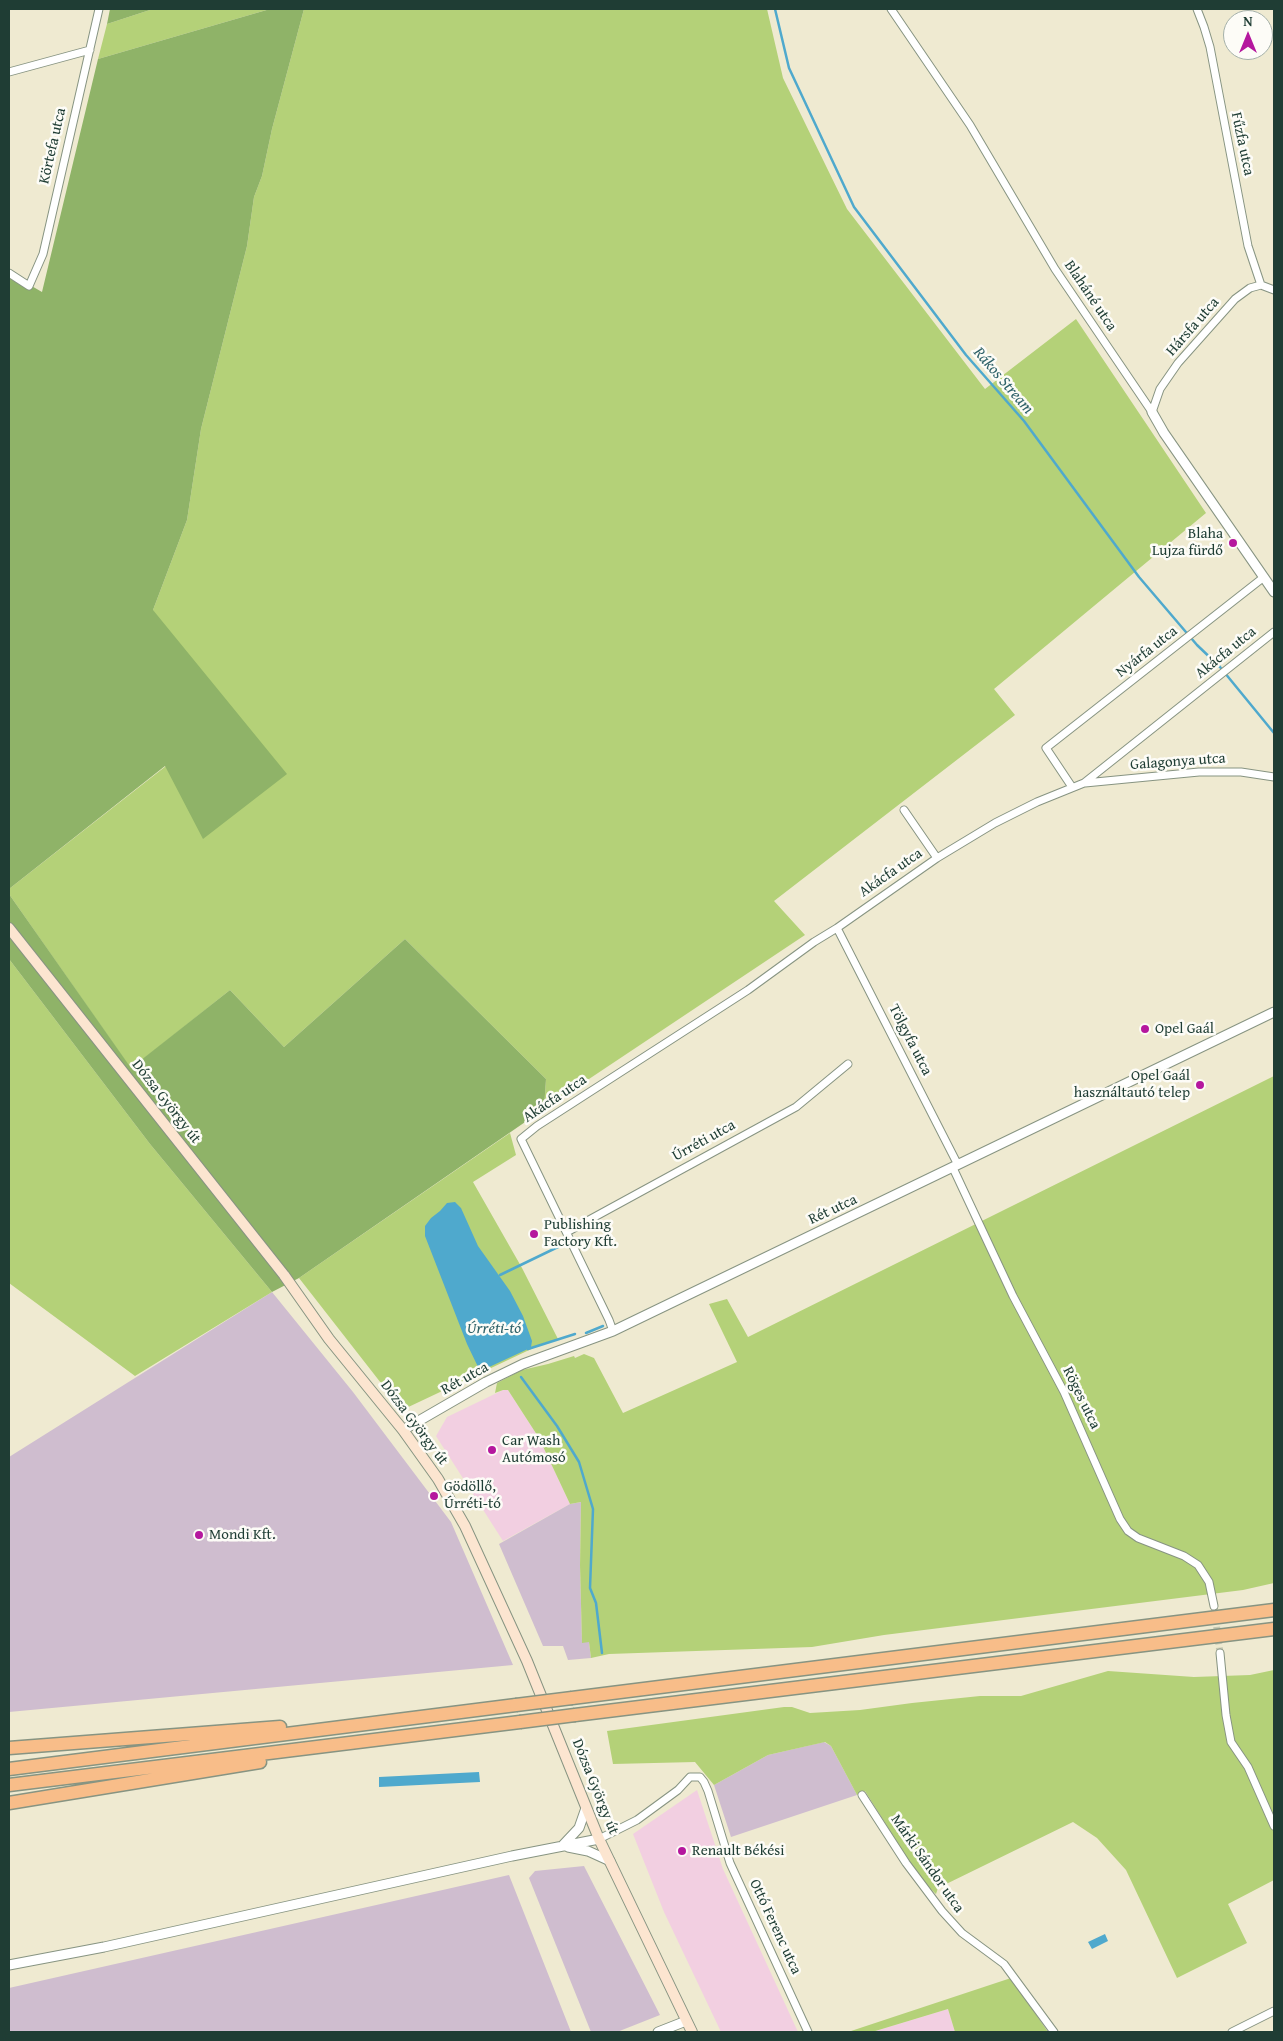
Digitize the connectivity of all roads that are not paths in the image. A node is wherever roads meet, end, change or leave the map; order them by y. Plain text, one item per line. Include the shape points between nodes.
1 (99, 9) edge
2 (892, 9) edge
3 (1197, 9) edge
4 (90, 50) junction
5 (9, 64) edge
6 (11, 72) edge
7 (9, 273) edge
8 (1261, 285) junction
9 (1274, 290) edge
10 (1152, 412) junction
11 (1264, 578) junction
12 (1274, 592) edge
13 (1274, 632) edge
14 (1274, 777) edge
15 (1084, 783) junction
16 (1072, 787) junction
17 (904, 810) dead end
18 (937, 858) junction
19 (9, 928) edge
20 (837, 928) junction
21 (1274, 1012) edge
22 (848, 1064) dead end
23 (956, 1167) junction
24 (567, 1232) junction
25 (613, 1331) junction
26 (403, 1430) junction
27 (1214, 1606) tunnel mouth
28 (1274, 1610) edge
29 (1274, 1629) edge
30 (1220, 1653) tunnel mouth
31 (347, 1726) junction
32 (328, 1745) junction
33 (9, 1748) edge
34 (9, 1769) edge
35 (9, 1785) edge
36 (862, 1795) dead end
37 (9, 1803) edge
38 (586, 1808) junction
39 (1274, 1826) edge
40 (599, 1839) junction
41 (562, 1846) junction
42 (610, 1861) junction
43 (9, 1966) edge
44 (1274, 2011) edge
45 (686, 2021) junction
46 (658, 2032) edge
47 (692, 2032) edge
48 (808, 2032) edge
49 (1054, 2032) edge
50 (1232, 2032) edge

1 - 4 street, Körtefa utca
2 - 10 street, Blaháné utca via 970,125 1055,269
3 - 8 street, Fűzfa utca via 1210,47 1248,246
4 - 6 street
4 - 7 street, Körtefa utca via 43,254 29,286
5 - 6 street
8 - 9 street
8 - 10 street, Hársfa utca via 1239,295 1195,342 1160,389
10 - 11 street, Blaháné utca
11 - 12 street, Blaháné utca
11 - 16 street, Nyárfa utca via 1046,748
13 - 15 street, Akácfa utca
14 - 15 street, Galagonya utca via 1221,771
15 - 16 street, Akácfa utca
16 - 18 street, Akácfa utca via 995,823
17 - 18 street
18 - 20 street, Akácfa utca
19 - 26 main road, Dózsa György út
20 - 23 street, Tölgyfa utca
20 - 24 street, Akácfa utca via 521,1139
21 - 23 street, Rét utca
22 - 24 street, Úrréti utca via 796,1107
23 - 25 street, Rét utca
23 - 27 street, Röges utca via 1013,1296 1064,1392 1120,1519 1138,1538 1198,1565 1209,1582
24 - 25 street
25 - 26 street, Rét utca via 523,1364
26 - 38 main road, Dózsa György út via 438,1479 465,1526 527,1661
28 - 31 highway, bridge
29 - 32 highway, bridge
30 - 39 street via 1231,1742 1248,1767
31 - 33 highway via 258,1728
31 - 34 highway
32 - 35 highway
32 - 37 highway via 278,1759
36 - 49 street, Márki Sándor utca via 942,1911 962,1932 1004,1964
38 - 40 main road, Dózsa György út
38 - 41 street via 578,1828
40 - 41 street
40 - 42 main road, Dózsa György út
40 - 48 street, Ottó Ferenc utca via 638,1820 690,1777 700,1777 708,1791 730,1863
41 - 42 street via 588,1851
41 - 43 street
42 - 45 main road, Dózsa György út
44 - 50 street
45 - 46 street
45 - 47 main road, Dózsa György út

